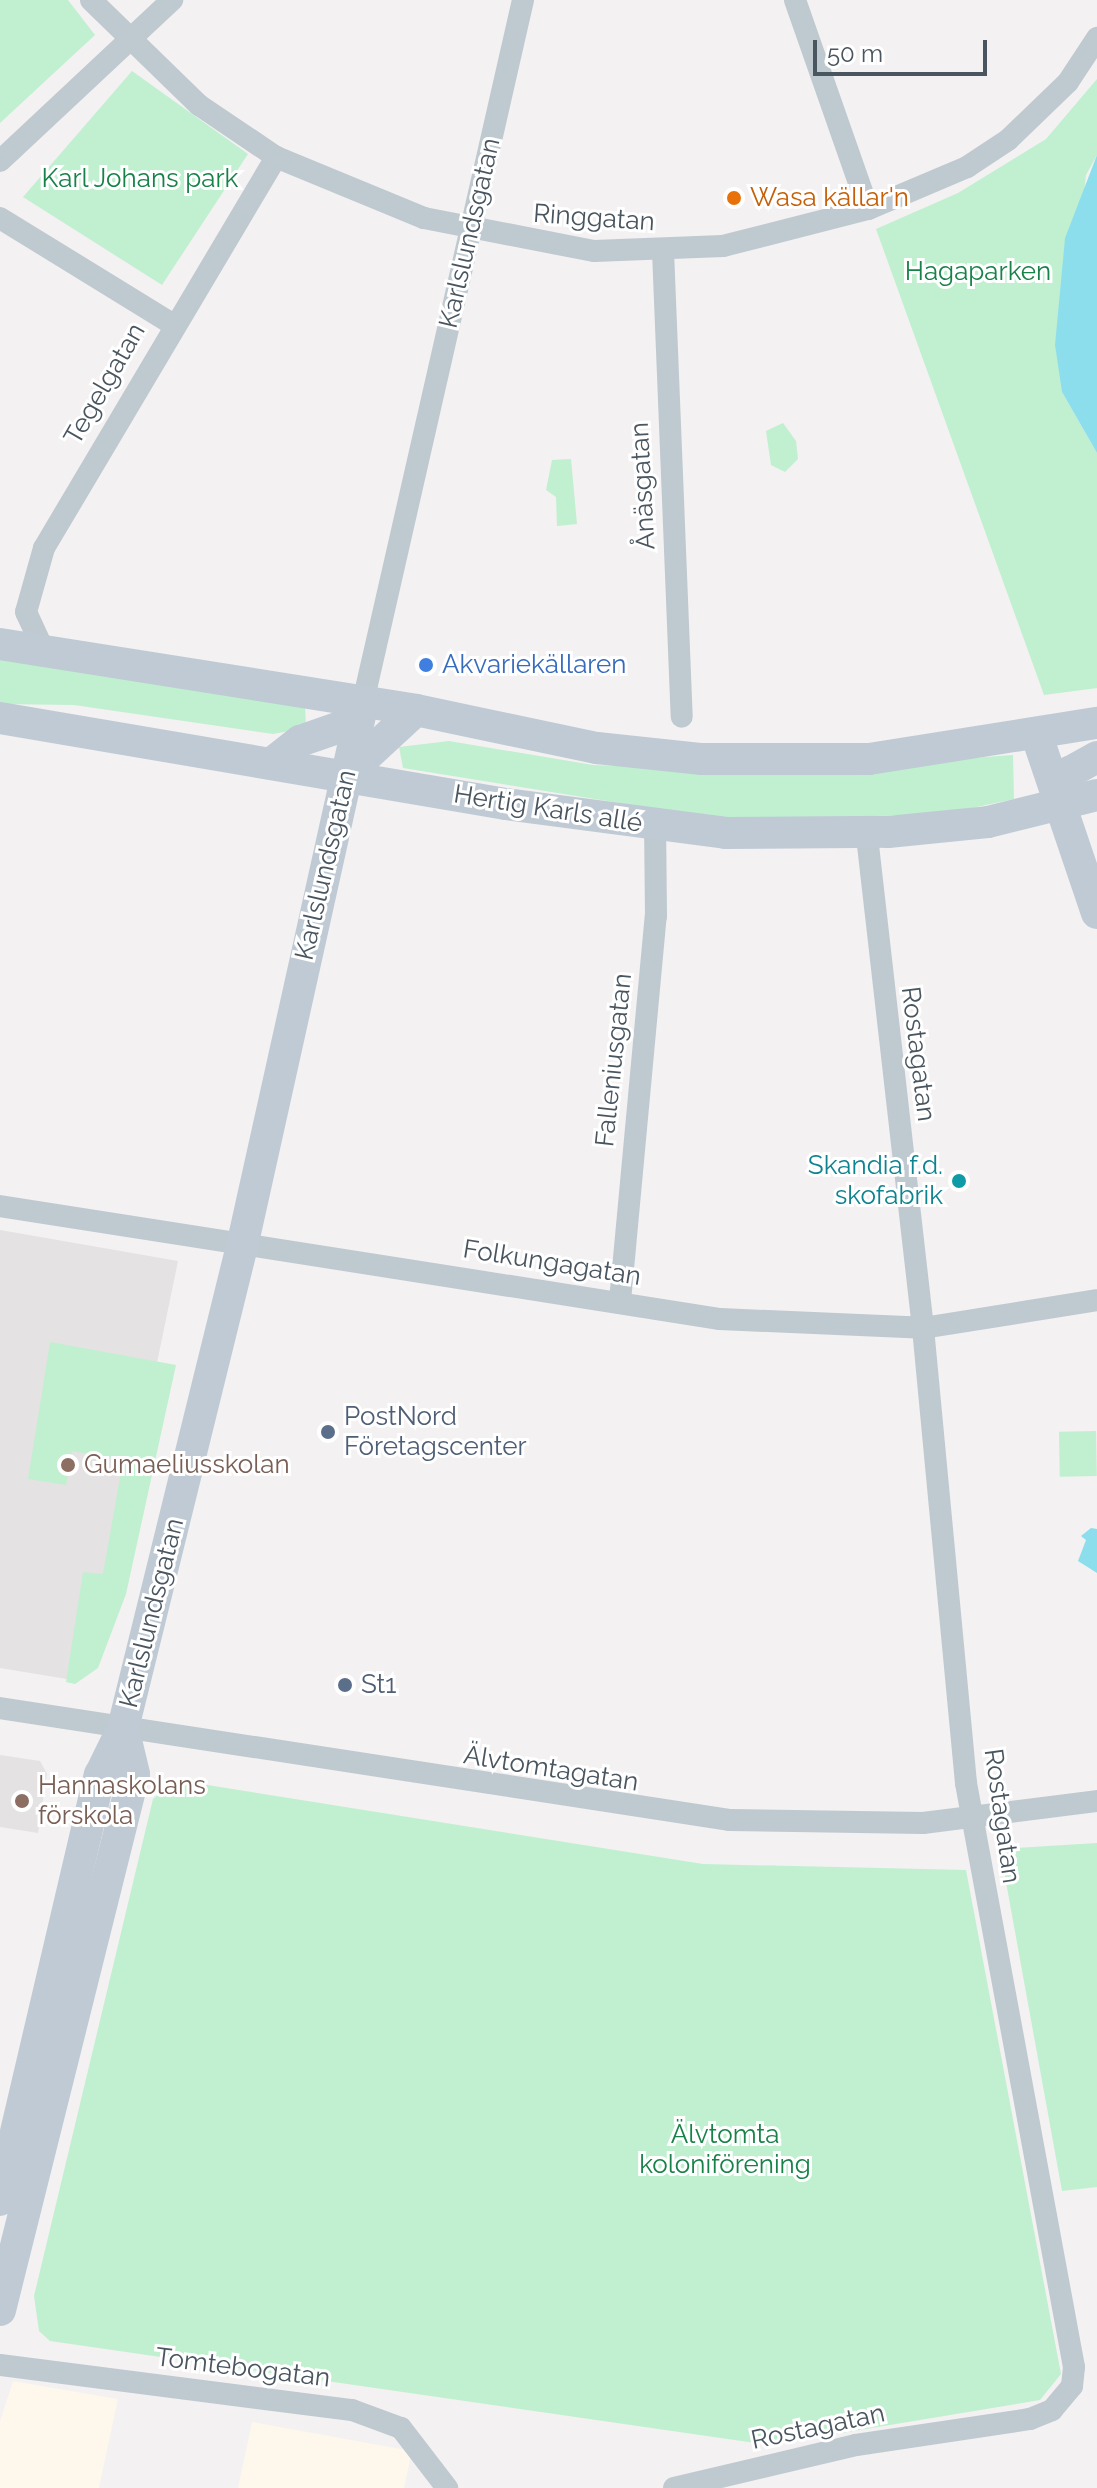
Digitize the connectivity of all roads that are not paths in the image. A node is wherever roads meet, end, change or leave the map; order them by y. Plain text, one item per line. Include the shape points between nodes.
1 (91, 0) edge
2 (172, 0) edge
3 (523, 0) edge
4 (795, 0) edge
5 (1097, 38) edge
6 (130, 41) junction
7 (276, 157) junction
8 (0, 161) edge
9 (868, 209) junction
10 (0, 218) edge
11 (470, 229) junction
12 (663, 251) junction
13 (172, 324) junction
14 (0, 644) edge
15 (44, 651) junction
16 (363, 702) junction
17 (416, 710) junction
18 (682, 717) dead end
19 (0, 718) edge
20 (1097, 723) edge
21 (1036, 733) junction
22 (1097, 757) edge
23 (273, 762) junction
24 (347, 774) junction
25 (1097, 795) edge
26 (1056, 806) junction
27 (655, 825) junction
28 (867, 833) junction
29 (1097, 913) edge
30 (0, 1206) edge
31 (243, 1242) junction
32 (1097, 1300) edge
33 (620, 1301) junction
34 (923, 1328) junction
35 (0, 1708) edge
36 (123, 1728) junction
37 (1097, 1801) edge
38 (973, 1817) junction
39 (0, 2200) edge
40 (0, 2310) edge
41 (0, 2365) edge
42 (447, 2488) edge
43 (674, 2488) edge

1 - 6 street, Ringgatan
2 - 6 street
3 - 11 street, Karlslundsgatan
4 - 9 street
5 - 9 street, Ringgatan via 1068,82 1008,140 967,167
6 - 7 street, Ringgatan via 199,105
6 - 8 street
7 - 11 street, Ringgatan via 382,203
7 - 13 street, Tegelgatan
9 - 12 street, Ringgatan via 813,228
10 - 13 street
11 - 12 street, Ringgatan via 567,249
11 - 16 street, Karlslundsgatan
12 - 18 street, Ånäsgatan
13 - 15 street, Tegelgatan via 44,548 26,612
14 - 15 main road
15 - 16 main road
16 - 17 main road
16 - 23 main road via 346,725 300,741
16 - 24 main road, Karlslundsgatan
17 - 21 main road via 597,748 702,759 869,759
17 - 24 main road
19 - 23 main road, Hertig Karls allé
20 - 21 main road
21 - 26 main road
22 - 26 main road via 1070,772
23 - 24 main road, Hertig Karls allé
24 - 27 main road, Hertig Karls allé
24 - 31 main road, Karlslundsgatan
25 - 26 main road, Hertig Karls allé
26 - 28 main road, Hertig Karls allé via 988,822
26 - 29 main road
27 - 28 main road, Hertig Karls allé via 726,833
27 - 33 street, Falleniusgatan via 653,960
28 - 34 street, Rostagatan
30 - 31 street, Folkungagatan
31 - 33 street, Folkungagatan
31 - 36 main road, Karlslundsgatan
32 - 34 street, Folkungagatan
33 - 34 street, Folkungagatan via 720,1319
34 - 38 street, Rostagatan
35 - 36 street, Älvtomtagatan
36 - 38 street, Älvtomtagatan via 688,1816 800,1824
36 - 39 main road, Karlslundsgatan via 100,1775
36 - 40 main road, Karlslundsgatan via 134,1774
37 - 38 street, Älvtomtagatan
38 - 43 street, Rostagatan via 1074,2367 1072,2386 1052,2410 1030,2419 856,2445
41 - 42 street, Tomtebogatan via 352,2410 401,2428

